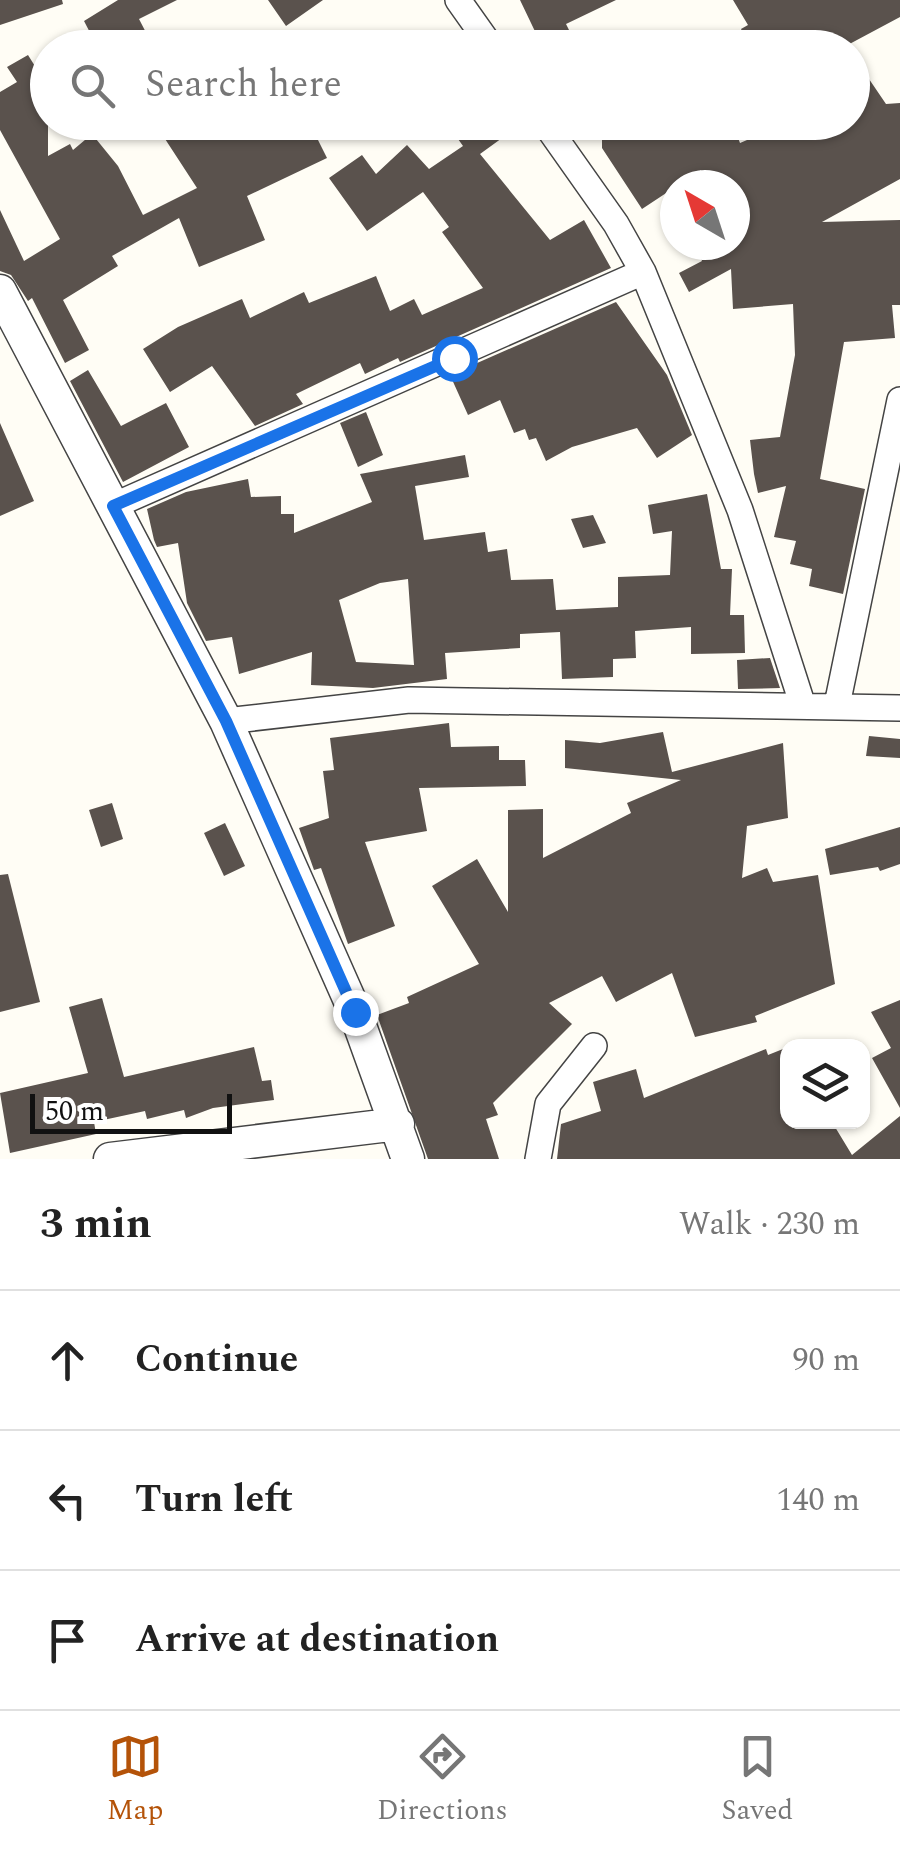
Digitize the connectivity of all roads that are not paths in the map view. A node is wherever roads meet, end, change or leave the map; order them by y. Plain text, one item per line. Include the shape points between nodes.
1 (458, 0) edge
2 (479, 30) edge
3 (557, 140) edge
4 (643, 272) junction
5 (0, 290) edge
6 (900, 400) edge
7 (113, 506) junction
8 (802, 703) junction
9 (837, 705) junction
10 (900, 708) edge
11 (226, 721) junction
12 (594, 1046) dead end
13 (398, 1124) junction
14 (110, 1159) edge
15 (408, 1159) edge
16 (538, 1159) edge

1 - 2 street
3 - 4 street
4 - 7 street
4 - 8 street via 740,510
5 - 7 street
6 - 9 street
7 - 11 street
8 - 9 street
8 - 11 street via 409,700
9 - 10 street
11 - 13 street
12 - 16 street via 548,1104
13 - 14 street
13 - 15 street

